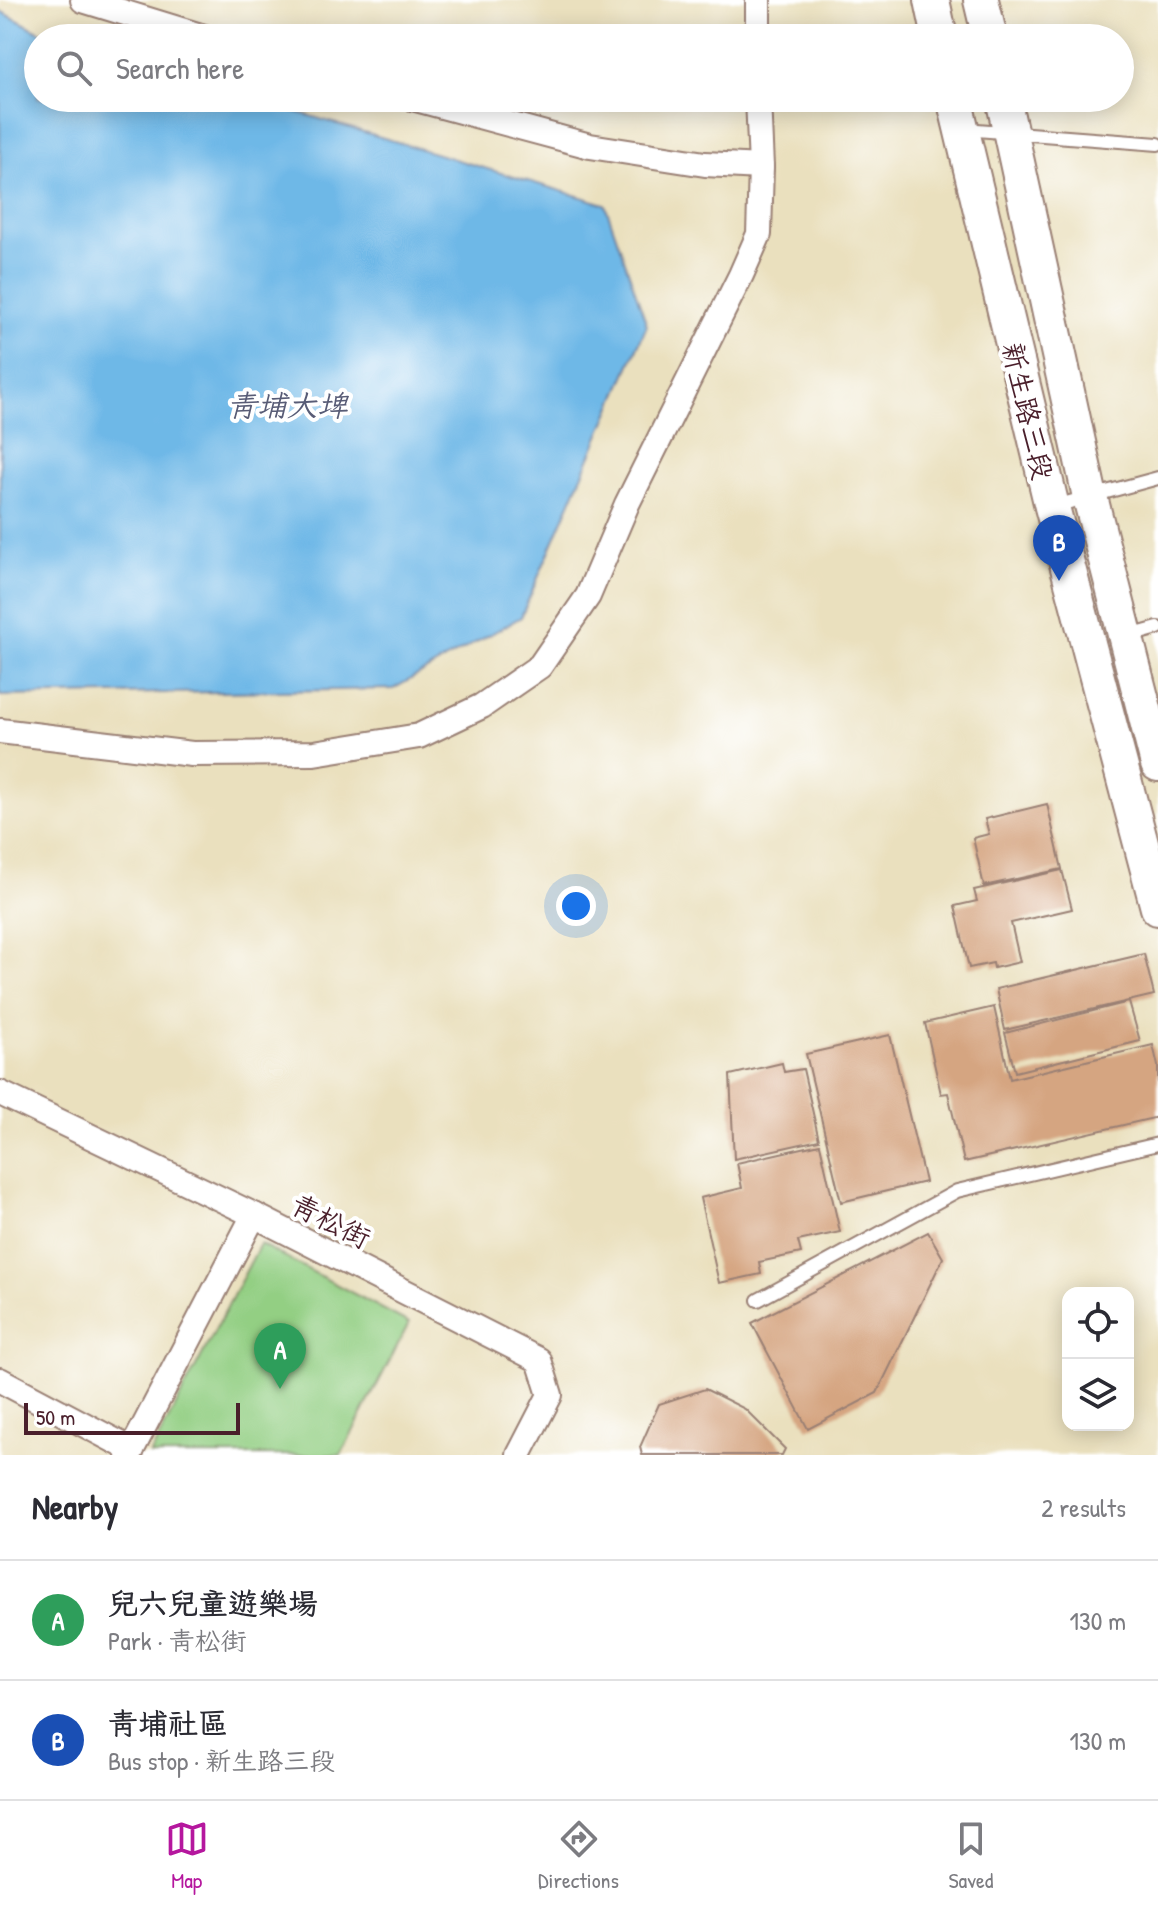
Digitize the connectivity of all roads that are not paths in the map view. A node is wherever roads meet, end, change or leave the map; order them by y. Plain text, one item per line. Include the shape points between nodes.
1 (83, 0) edge
2 (758, 0) edge
3 (932, 0) edge
4 (981, 0) edge
5 (161, 24) edge
6 (758, 24) edge
7 (937, 24) edge
8 (987, 24) edge
9 (464, 112) edge
10 (759, 112) edge
11 (1006, 112) edge
12 (957, 113) edge
13 (1010, 132) junction
14 (1158, 144) edge
15 (761, 167) junction
16 (1158, 478) edge
17 (1090, 497) junction
18 (1052, 507) junction
19 (1158, 628) edge
20 (1125, 637) junction
21 (0, 731) edge
22 (1144, 771) edge
23 (1158, 908) edge
24 (0, 1093) edge
25 (1158, 1144) edge
26 (254, 1215) junction
27 (758, 1300) dead end
28 (0, 1380) edge
29 (131, 1452) edge
30 (519, 1455) edge

1 - 5 street
2 - 6 street
3 - 7 main road
4 - 8 main road
9 - 15 street via 590,146
10 - 15 street
11 - 13 main road, 新生路三段
12 - 13 lane
12 - 18 main road, 新生路三段
13 - 14 lane
13 - 17 main road, 新生路三段
15 - 21 street via 759,234 741,275 627,504 588,596 540,666 482,706 419,736 314,753 192,754
16 - 17 lane
17 - 18 lane
17 - 20 main road, 新生路三段
18 - 22 main road, 新生路三段
19 - 20 lane
20 - 22 main road, 新生路三段
22 - 23 main road, 新生路三段
24 - 26 street, 青松街
25 - 27 lane via 957,1191
26 - 29 street
26 - 30 street, 青松街 via 539,1360 550,1395
28 - 29 street

